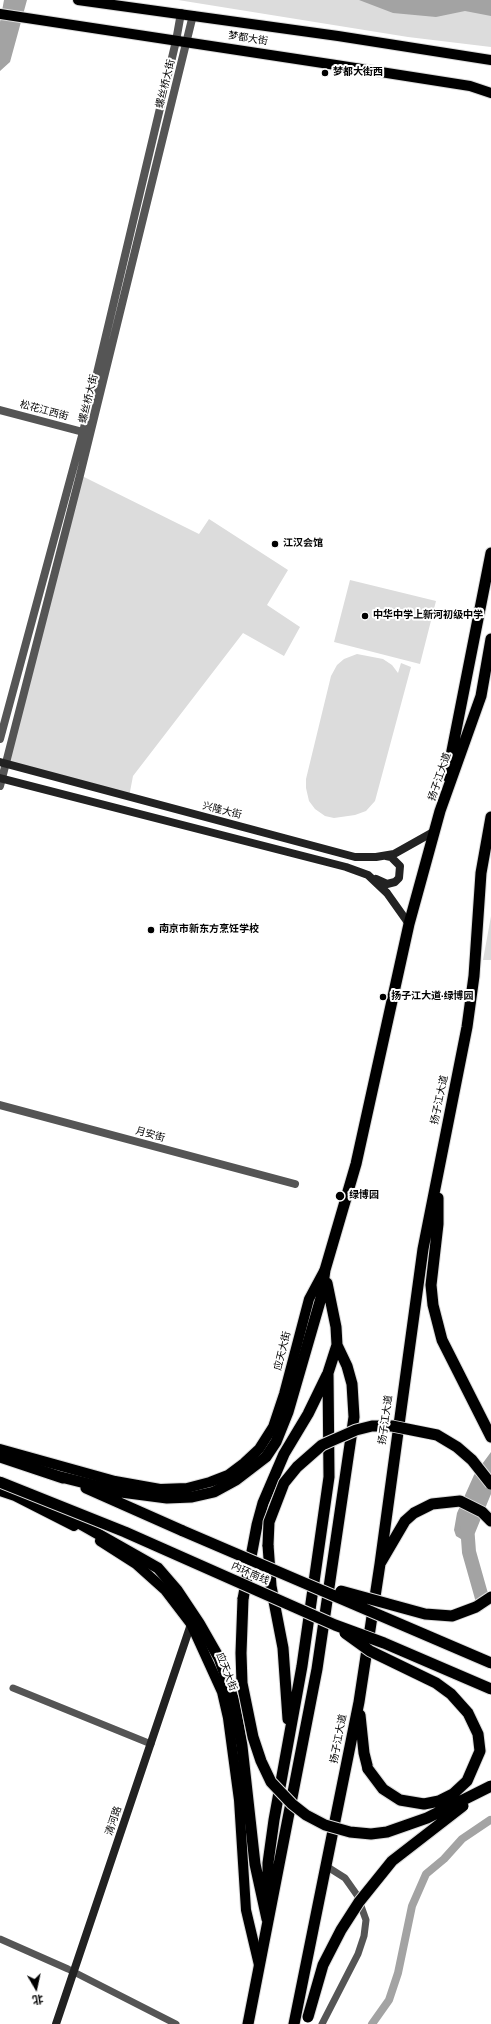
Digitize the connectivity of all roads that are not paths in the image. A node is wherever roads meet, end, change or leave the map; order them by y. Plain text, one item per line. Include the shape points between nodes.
1 (78, 0) edge
2 (180, 13) junction
3 (0, 14) edge
4 (193, 15) junction
5 (181, 41) junction
6 (491, 60) edge
7 (491, 93) edge
8 (0, 410) edge
9 (83, 432) junction
10 (491, 553) edge
11 (491, 639) edge
12 (0, 739) edge
13 (3, 763) edge
14 (1, 781) edge
15 (440, 811) junction
16 (491, 817) edge
17 (435, 831) junction
18 (383, 856) junction
19 (368, 875) junction
20 (409, 924) junction
21 (0, 1105) edge
22 (438, 1172) junction
23 (295, 1184) dead end
24 (324, 1270) junction
25 (337, 1345) junction
26 (328, 1373) junction
27 (491, 1437) edge
28 (0, 1449) edge
29 (0, 1457) edge
30 (57, 1476) junction
31 (0, 1482) edge
32 (491, 1484) edge
33 (21, 1490) junction
34 (0, 1491) edge
35 (491, 1521) edge
36 (380, 1564) junction
37 (300, 1580) junction
38 (491, 1597) edge
39 (195, 1624) junction
40 (335, 1625) junction
41 (491, 1663) edge
42 (13, 1688) dead end
43 (491, 1689) edge
44 (359, 1702) junction
45 (289, 1737) junction
46 (151, 1744) junction
47 (491, 1786) edge
48 (326, 1866) junction
49 (268, 1924) junction
50 (0, 1938) edge
51 (259, 1966) junction
52 (73, 1973) junction
53 (307, 2020) edge
54 (56, 2024) edge
55 (176, 2024) edge
56 (248, 2024) edge
57 (294, 2024) edge
58 (322, 2024) edge

1 - 2 main road, 梦都大街
2 - 4 main road, 梦都大街
2 - 5 street, 螺丝桥大街
3 - 5 main road, 梦都大街
4 - 5 street, 螺丝桥大街
4 - 6 main road, 梦都大街
5 - 7 main road, 梦都大街 via 470,86
5 - 9 street, 螺丝桥大街
5 - 13 street, 螺丝桥大街 via 80,475
8 - 9 street, 松花江西街
9 - 12 street, 螺丝桥大街
10 - 15 highway
11 - 15 highway, 扬子江大道 via 481,696
13 - 14 street, 螺丝桥大街
13 - 18 main road, 兴隆大街 via 355,857
14 - 19 main road via 255,843
15 - 17 highway, 扬子江大道
16 - 22 highway, 扬子江大道 via 481,873 474,976 467,1027
17 - 18 main road, 兴隆大街 via 394,854
17 - 20 highway, 扬子江大道
18 - 19 main road via 397,861 400,866 399,878 387,884
19 - 20 main road via 391,898
20 - 24 highway, 扬子江大道 via 352,1180
21 - 23 street, 月安街
22 - 27 highway via 438,1224 431,1285 433,1305 442,1340
22 - 36 highway, 扬子江大道 via 422,1249
24 - 25 highway via 336,1327
24 - 28 main road, 应天大街 via 309,1299 274,1427 259,1450 228,1475 187,1488 160,1489 108,1479
24 - 30 highway, 扬子江大道 via 321,1298 284,1426 266,1457 252,1469 214,1492 192,1497 167,1498 122,1492
25 - 26 highway
25 - 49 highway via 352,1384 354,1417 318,1669
26 - 45 highway via 329,1477 302,1666
26 - 47 highway, bridge via 284,1454 263,1503 243,1599 242,1683 253,1737 261,1761 271,1782 292,1804 325,1825 350,1832 387,1832 427,1818
29 - 30 highway, 内环南线
30 - 37 highway, 内环南线, bridge
31 - 33 highway, 内环南线, bridge
32 - 45 highway, bridge via 472,1460 437,1435 392,1426 372,1426 356,1430 322,1445 288,1478 269,1522 268,1545 271,1586 283,1648
33 - 39 highway, bridge via 158,1568 177,1590
33 - 40 highway, 内环南线, bridge
34 - 39 main road, 应天大街 via 90,1534 136,1564 165,1590
35 - 36 highway via 482,1512 460,1501 440,1502 414,1513 398,1530
36 - 44 highway, 扬子江大道
37 - 38 highway, bridge via 425,1614 452,1616 476,1607
37 - 41 highway, 内环南线, bridge
39 - 46 main road, 清河路
39 - 49 highway via 219,1658 234,1701 249,1796 256,1864
39 - 51 main road, 应天大街 via 228,1718 239,1800 246,1910
40 - 43 highway, 内环南线, bridge
40 - 44 highway, bridge via 370,1651 436,1683 451,1694 468,1713 478,1734 480,1751 467,1781 453,1794 439,1801 424,1804 400,1800 383,1789 368,1769
42 - 46 street
44 - 48 highway, 扬子江大道
45 - 49 highway via 268,1863
46 - 52 main road, 清河路
47 - 53 highway, bridge via 392,1861 359,1902 323,1964
48 - 57 highway, 扬子江大道
48 - 58 street via 345,1878 357,1895 366,1920 358,1954
49 - 51 highway
50 - 52 street
51 - 56 highway
52 - 54 main road, 清河路
52 - 55 street

